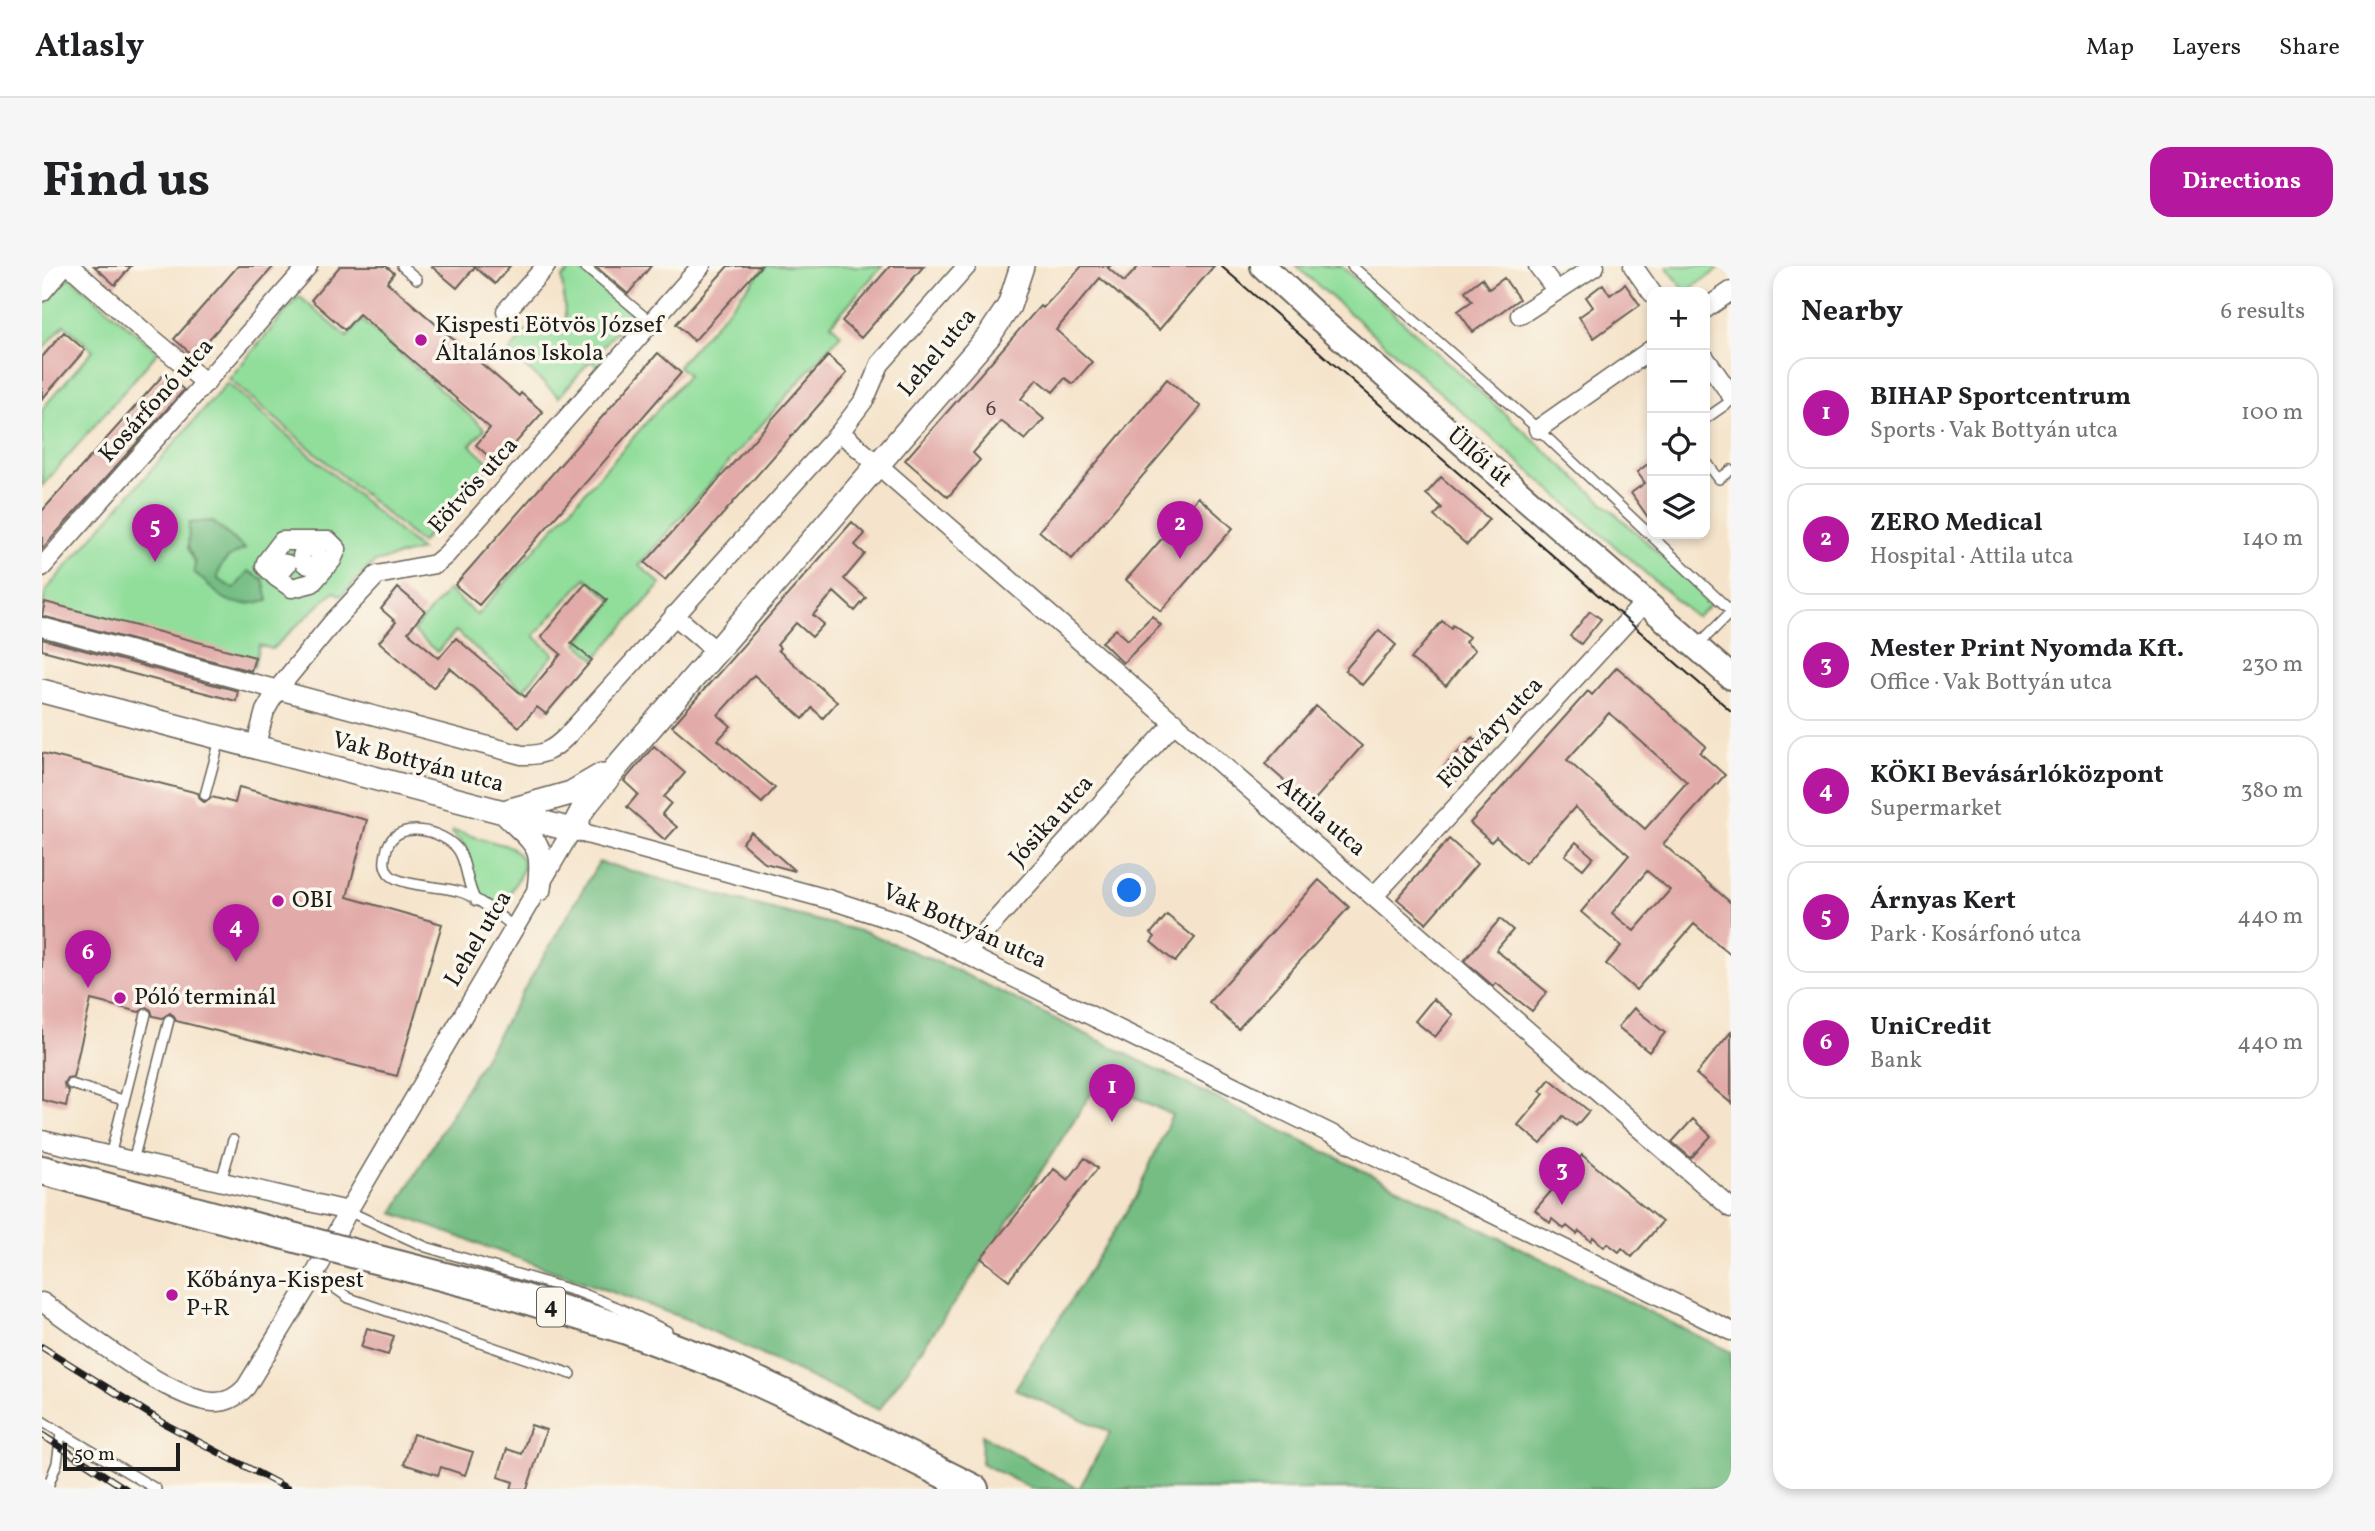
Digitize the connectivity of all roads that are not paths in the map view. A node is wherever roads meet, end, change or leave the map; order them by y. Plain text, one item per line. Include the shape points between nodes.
1 (64, 266) edge
2 (70, 266) edge
3 (308, 266) edge
4 (402, 266) edge
5 (546, 266) edge
6 (584, 266) edge
7 (701, 266) edge
8 (967, 266) edge
9 (1022, 266) edge
10 (1263, 266) edge
11 (1352, 266) edge
12 (1538, 266) edge
13 (1595, 266) edge
14 (1633, 266) edge
15 (417, 279) dead end
16 (1648, 287) edge
17 (1557, 290) junction
18 (1731, 291) edge
19 (42, 292) edge
20 (1710, 306) edge
21 (506, 312) dead end
22 (1520, 315) dead end
23 (652, 323) junction
24 (1651, 350) edge
25 (1710, 365) edge
26 (206, 383) junction
27 (1731, 395) edge
28 (1731, 401) edge
29 (1710, 416) edge
30 (1538, 429) junction
31 (840, 432) junction
32 (878, 463) junction
33 (1710, 467) edge
34 (1731, 470) edge
35 (297, 558) joint
36 (42, 567) edge
37 (1645, 602) junction
38 (1731, 611) edge
39 (674, 615) junction
40 (42, 627) edge
41 (1696, 647) junction
42 (716, 651) junction
43 (1731, 677) edge
44 (278, 690) junction
45 (42, 691) edge
46 (1175, 722) junction
47 (220, 738) junction
48 (256, 748) junction
49 (619, 764) junction
50 (205, 795) dead end
51 (504, 812) junction
52 (572, 830) junction
53 (539, 889) junction
54 (1374, 896) junction
55 (476, 901) junction
56 (516, 928) junction
57 (966, 953) junction
58 (146, 1014) dead end
59 (169, 1020) dead end
60 (71, 1084) dead end
61 (123, 1100) junction
62 (42, 1140) edge
63 (233, 1140) dead end
64 (110, 1156) junction
65 (133, 1161) junction
66 (42, 1170) edge
67 (221, 1181) junction
68 (1731, 1208) edge
69 (348, 1211) junction
70 (315, 1274) junction
71 (42, 1302) edge
72 (1731, 1331) edge
73 (673, 1334) dead end
74 (684, 1339) dead end
75 (728, 1368) junction
76 (571, 1374) dead end
77 (42, 1421) edge
78 (61, 1433) junction
79 (47, 1489) edge
80 (156, 1489) edge
81 (974, 1489) edge

1 - 19 street
2 - 26 street
3 - 26 street, Kosárfonó utca
4 - 15 lane
5 - 21 street
6 - 23 lane
7 - 23 street, Eötvös utca
8 - 31 street, Lehel utca via 880,364 865,399
9 - 32 street, Lehel utca via 1009,306 989,336
10 - 37 main road, Üllői út
11 - 30 lane
12 - 17 street
13 - 17 street
14 - 16 street
17 - 22 street
18 - 20 street
23 - 44 street, Eötvös utca via 446,555 435,564 377,575
24 - 30 street
25 - 27 street
26 - 36 street, Kosárfonó utca
28 - 29 lane
30 - 38 lane
31 - 32 street
31 - 39 street, Lehel utca
32 - 42 street, Lehel utca
32 - 46 street, Attila utca
33 - 34 lane via 1719,479
35 - 35 street via 290,540 282,541 265,566
37 - 41 main road, Üllői út
37 - 54 street, Földváry utca
38 - 41 lane
39 - 42 street
39 - 44 street, Lehel utca via 555,749 544,754 522,755
40 - 44 street
41 - 43 main road, Üllői út
42 - 49 street, Lehel utca
44 - 48 street, Eötvös utca via 265,711
45 - 47 street, Vak Bottyán utca
46 - 54 street, Attila utca
46 - 57 street, Jósika utca
47 - 48 street, Vak Bottyán utca
47 - 50 lane
48 - 51 street, Vak Bottyán utca
49 - 51 street via 571,793
49 - 52 street, Lehel utca
51 - 52 street, Vak Bottyán utca
51 - 53 street via 537,845 543,862
52 - 53 street, Lehel utca
52 - 57 street, Vak Bottyán utca via 881,915
53 - 56 street, Lehel utca
54 - 68 street, Attila utca
55 - 55 lane via 457,848 440,834 409,830 396,834 387,846 384,864 391,876 460,891
55 - 56 lane
56 - 69 street, Lehel utca
57 - 72 street, Vak Bottyán utca
58 - 61 lane
59 - 65 lane
60 - 61 lane
61 - 64 lane
62 - 64 street
63 - 67 lane
64 - 65 street
65 - 67 street
66 - 75 main road, 4, bridge via 492,1289 624,1329
67 - 69 street
69 - 70 street, Lehel utca
69 - 73 lane via 426,1247 581,1293
70 - 71 street, Lehel utca via 246,1387 216,1403 161,1383
70 - 76 lane via 349,1298
74 - 75 lane
75 - 81 main road, 4
77 - 78 lane
78 - 79 lane
78 - 80 lane

